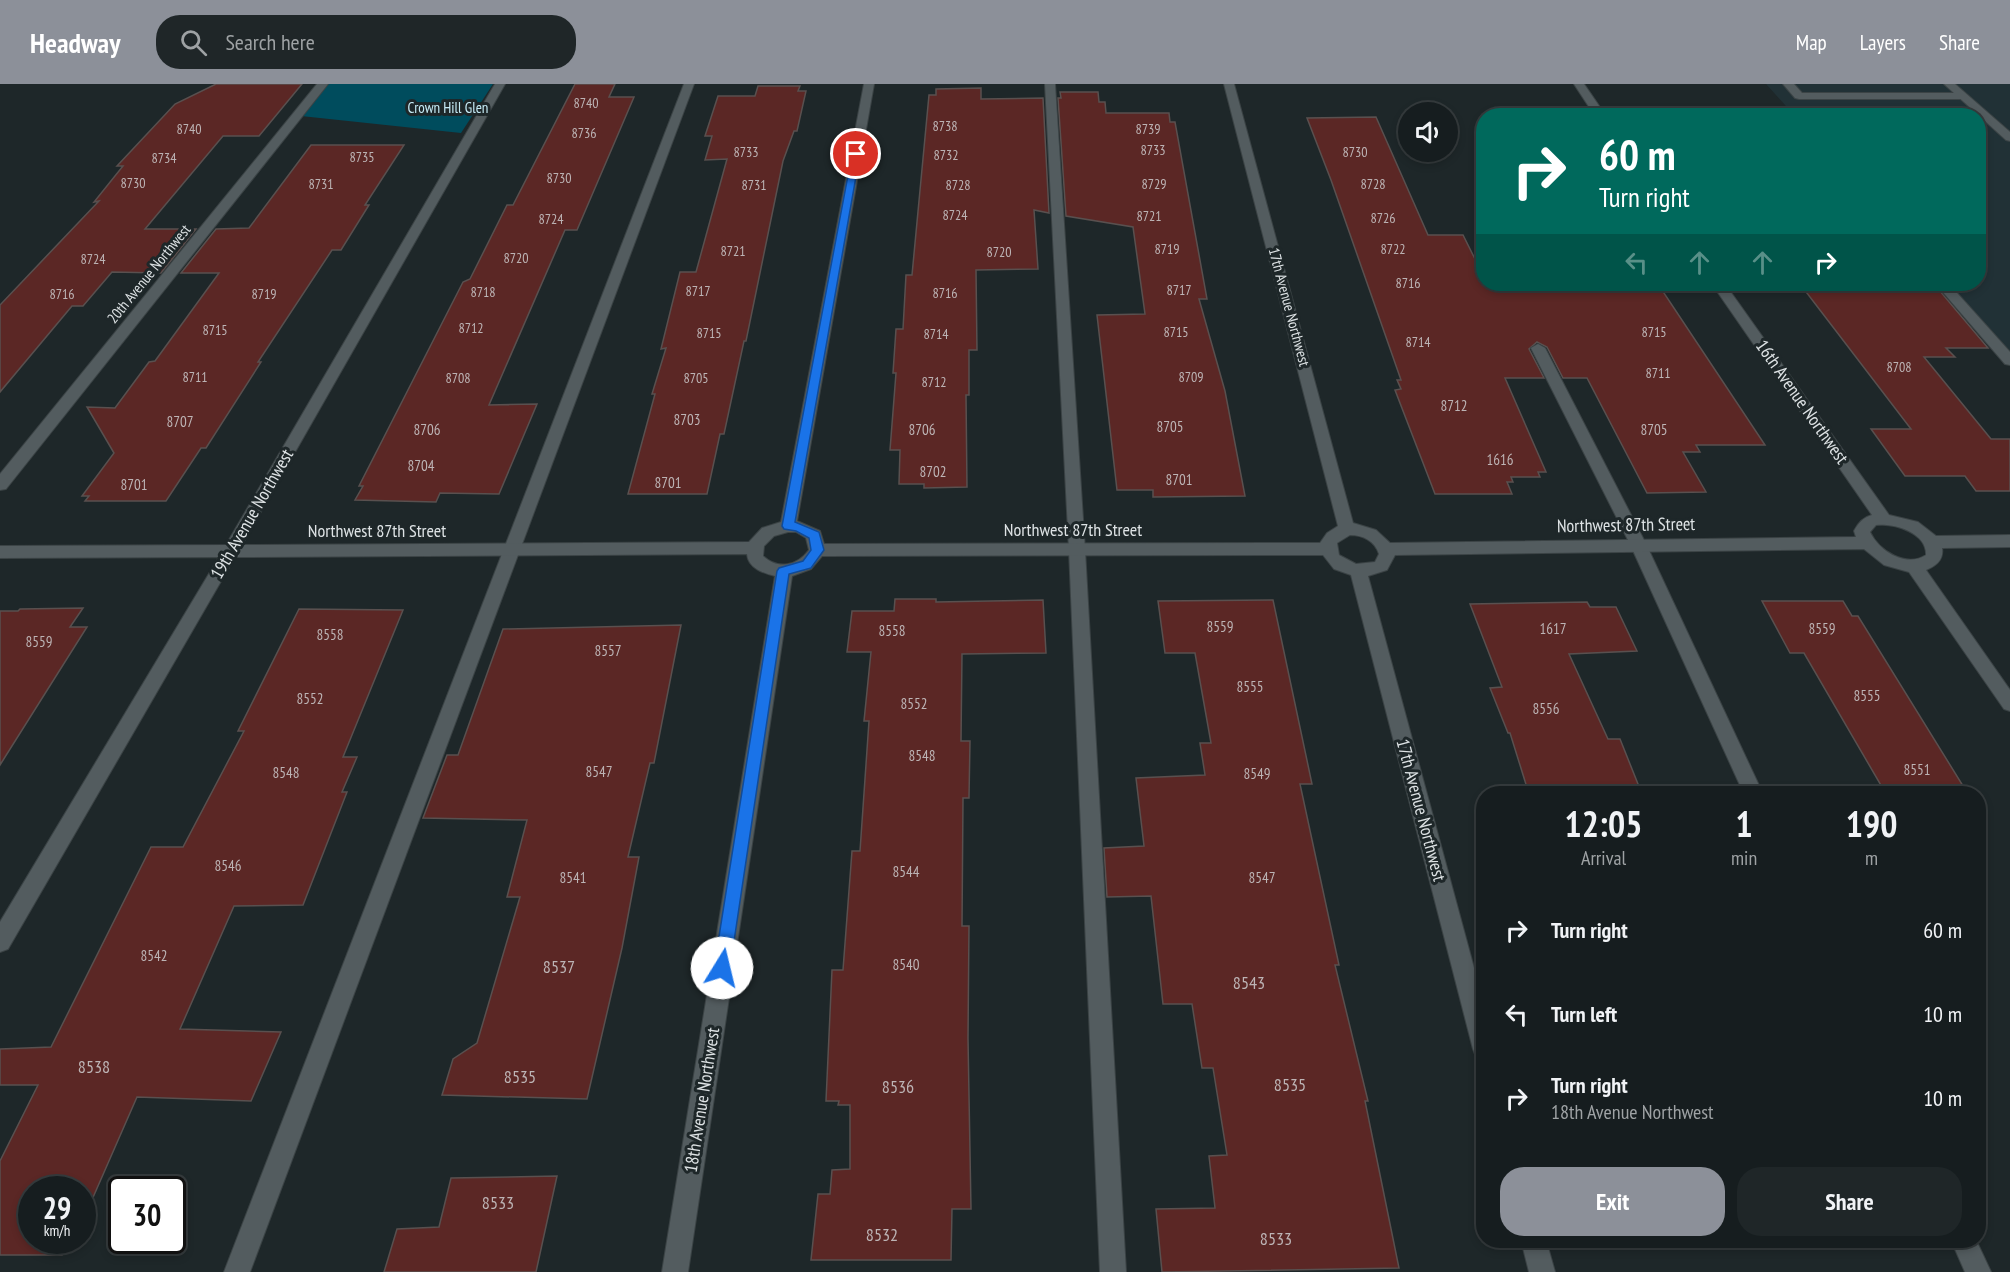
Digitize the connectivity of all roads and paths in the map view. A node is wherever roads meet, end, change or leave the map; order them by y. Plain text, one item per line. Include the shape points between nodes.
1 (323, 84) edge
2 (500, 84) edge
3 (689, 84) edge
4 (868, 84) edge
5 (1050, 84) edge
6 (1229, 84) edge
7 (1579, 84) edge
8 (1788, 84) edge
9 (1949, 84) edge
10 (1963, 96) junction
11 (1596, 108) edge
12 (1976, 108) edge
13 (1986, 117) edge
14 (2010, 138) edge
15 (1724, 291) edge
16 (1948, 291) edge
17 (1993, 341) junction
18 (2010, 341) edge
19 (1538, 348) dead end
20 (2010, 361) edge
21 (0, 485) edge
22 (1884, 520) junction
23 (788, 526) junction
24 (1347, 530) junction
25 (2010, 541) edge
26 (1930, 542) junction
27 (1866, 543) junction
28 (1638, 544) junction
29 (754, 548) junction
30 (1328, 549) junction
31 (1386, 549) junction
32 (231, 550) junction
33 (510, 550) junction
34 (818, 550) junction
35 (1077, 550) junction
36 (0, 552) edge
37 (1914, 566) junction
38 (784, 571) junction
39 (1358, 571) junction
40 (2010, 704) edge
41 (1750, 786) edge
42 (0, 942) edge
43 (1476, 1019) edge
44 (1535, 1248) edge
45 (1967, 1248) edge
46 (237, 1272) edge
47 (675, 1272) edge
48 (1113, 1272) edge
49 (1542, 1272) edge
50 (1978, 1272) edge

1 - 21 street, 20th Avenue Northwest
2 - 32 street, 19th Avenue Northwest
3 - 33 street
4 - 23 street
5 - 35 street
6 - 24 street, 17th Avenue Northwest
7 - 11 street
8 - 10 street via 1799,96
9 - 10 street
10 - 12 street
13 - 14 street
15 - 22 street, 16th Avenue Northwest
16 - 17 street
17 - 18 street
17 - 20 street
19 - 28 street
22 - 26 street via 1916,529
22 - 27 street via 1864,526
23 - 29 street via 768,532
23 - 34 street via 814,535
24 - 30 street via 1331,538
24 - 31 street via 1373,535
25 - 26 street
26 - 37 street via 1935,552 1933,559
27 - 28 street, Northwest 87th Street
27 - 37 street via 1886,559
28 - 31 street, Northwest 87th Street
28 - 41 street
29 - 33 street, Northwest 87th Street
29 - 38 street via 760,564
30 - 35 street, Northwest 87th Street
30 - 39 street via 1337,563
31 - 39 street via 1386,561 1381,566
32 - 33 street, Northwest 87th Street
32 - 36 street, Northwest 87th Street
32 - 42 street, 19th Avenue Northwest
33 - 46 street
34 - 35 street, Northwest 87th Street
34 - 38 street via 807,564
35 - 48 street
37 - 40 street
38 - 47 street, 18th Avenue Northwest
39 - 43 street, 17th Avenue Northwest
44 - 49 street
45 - 50 street

